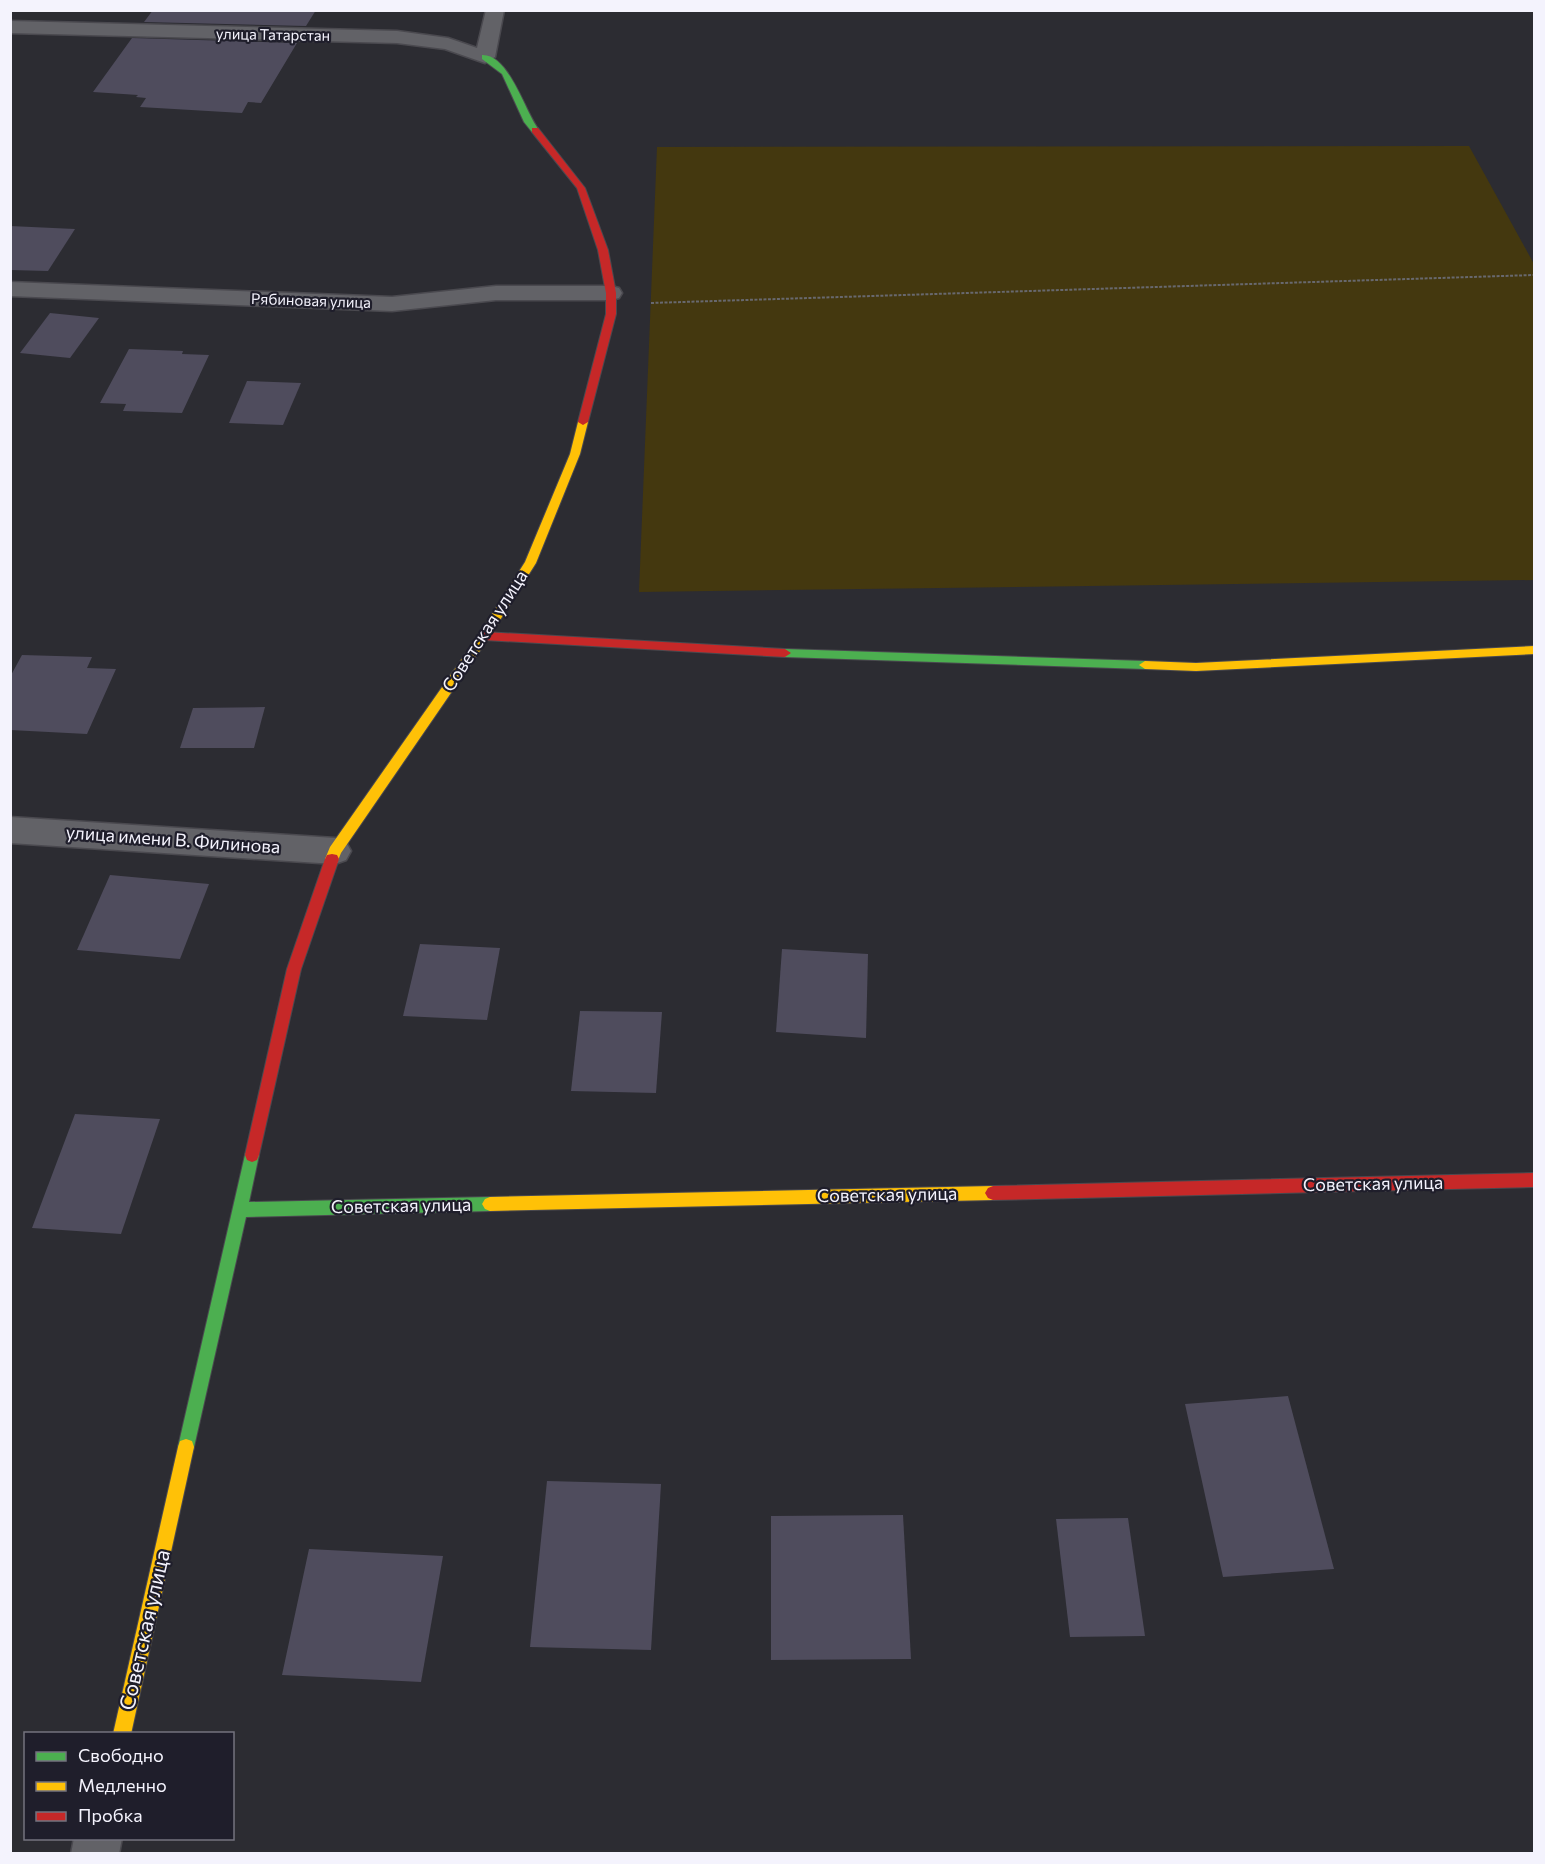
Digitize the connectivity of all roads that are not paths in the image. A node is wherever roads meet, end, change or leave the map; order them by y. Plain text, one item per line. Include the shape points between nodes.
1 (160, 10) edge
2 (495, 10) edge
3 (10, 27) edge
4 (146, 32) junction
5 (485, 57) junction
6 (10, 290) edge
7 (611, 304) junction
8 (484, 636) junction
9 (1534, 650) edge
10 (10, 830) edge
11 (335, 851) junction
12 (1534, 1180) edge
13 (240, 1210) junction
14 (122, 1732) edge

1 - 4 street
2 - 5 street
3 - 4 street, улица Татарстан
4 - 5 street, улица Татарстан via 397,37 448,44
5 - 7 street, Советская улица via 505,73 528,122 581,188 603,250
6 - 7 street, Рябиновая улица via 392,304 496,293
7 - 8 street, Советская улица via 575,454 530,563
8 - 9 street via 848,657 1196,667
8 - 11 street, Советская улица
10 - 11 street, улица имени В. Филинова
11 - 13 street, Советская улица via 294,969
12 - 13 street, Советская улица
13 - 14 street, Советская улица

